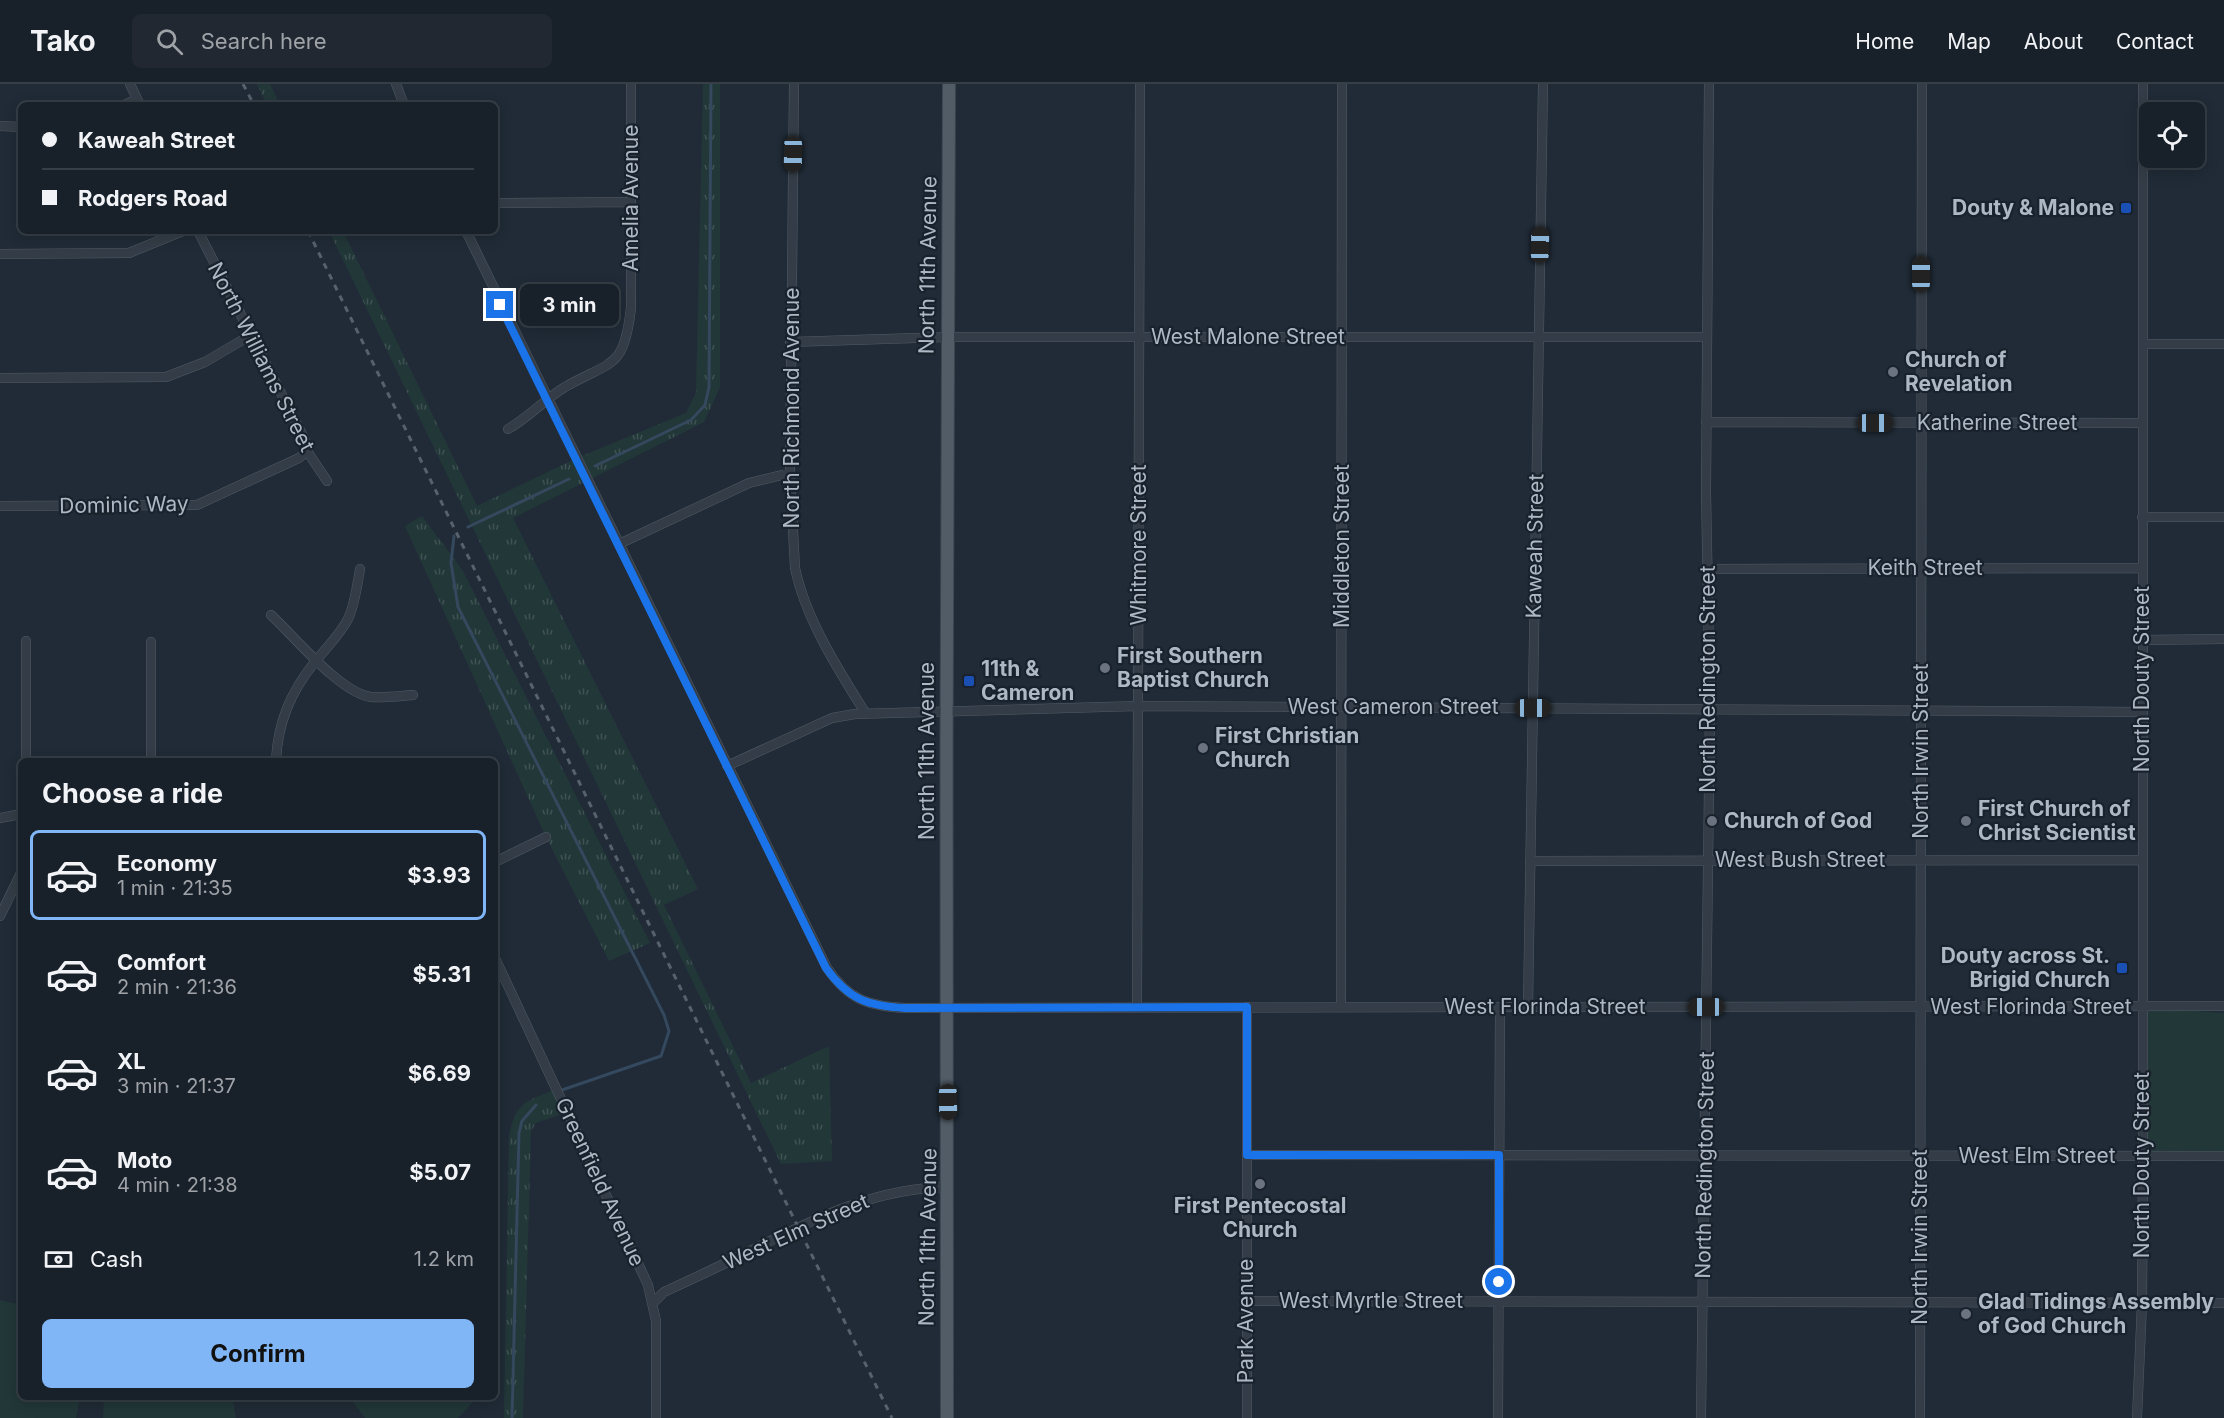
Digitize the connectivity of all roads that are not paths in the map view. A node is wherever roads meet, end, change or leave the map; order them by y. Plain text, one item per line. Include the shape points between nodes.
1 (130, 84) edge
2 (396, 84) edge
3 (631, 84) edge
4 (794, 84) edge
5 (949, 84) edge
6 (1140, 84) edge
7 (1342, 84) edge
8 (1543, 84) edge
9 (1710, 84) edge
10 (1922, 84) edge
11 (2143, 84) edge
12 (139, 102) edge
13 (403, 102) edge
14 (0, 126) edge
15 (18, 127) edge
16 (630, 202) junction
17 (498, 203) edge
18 (176, 234) edge
19 (200, 234) edge
20 (466, 234) edge
21 (0, 254) edge
22 (251, 335) junction
23 (947, 337) junction
24 (1139, 337) junction
25 (1342, 337) junction
26 (1539, 337) junction
27 (1707, 337) junction
28 (790, 342) junction
29 (2143, 344) junction
30 (2224, 344) edge
31 (0, 378) edge
32 (548, 400) junction
33 (1707, 422) junction
34 (1921, 423) junction
35 (2144, 423) junction
36 (508, 429) dead end
37 (307, 451) junction
38 (790, 473) junction
39 (327, 481) dead end
40 (0, 506) edge
41 (2142, 517) junction
42 (2224, 517) edge
43 (619, 544) junction
44 (1921, 568) junction
45 (2143, 568) junction
46 (360, 569) dead end
47 (1707, 569) junction
48 (271, 615) dead end
49 (2224, 639) edge
50 (2143, 640) junction
51 (26, 641) dead end
52 (151, 642) dead end
53 (316, 661) junction
54 (413, 695) dead end
55 (1138, 706) junction
56 (1341, 707) junction
57 (1533, 708) junction
58 (1710, 709) junction
59 (945, 711) junction
60 (1921, 711) junction
61 (2142, 712) junction
62 (866, 714) junction
63 (26, 758) edge
64 (152, 758) edge
65 (276, 758) edge
66 (727, 766) junction
67 (18, 815) edge
68 (0, 818) edge
69 (546, 837) dead end
70 (1708, 860) junction
71 (1921, 860) junction
72 (2142, 860) junction
73 (498, 861) edge
74 (1530, 861) junction
75 (18, 879) edge
76 (0, 916) edge
77 (498, 964) edge
78 (2224, 1006) edge
79 (947, 1007) junction
80 (1137, 1007) junction
81 (1247, 1007) junction
82 (1341, 1007) junction
83 (1500, 1007) junction
84 (1528, 1007) junction
85 (1706, 1007) junction
86 (1920, 1007) junction
87 (2143, 1007) junction
88 (1247, 1155) junction
89 (1499, 1155) junction
90 (1705, 1156) junction
91 (1920, 1156) junction
92 (2143, 1156) junction
93 (2224, 1156) edge
94 (948, 1187) junction
95 (1248, 1301) junction
96 (1499, 1301) junction
97 (1703, 1302) junction
98 (1920, 1302) junction
99 (2142, 1302) junction
100 (653, 1303) junction
101 (2224, 1303) edge
102 (657, 1418) edge
103 (947, 1418) edge
104 (1247, 1418) edge
105 (1498, 1418) edge
106 (1701, 1418) edge
107 (1920, 1418) edge
108 (2137, 1418) edge

1 - 12 street
2 - 13 street
3 - 16 street, Amelia Avenue
4 - 28 street, North Richmond Avenue
5 - 23 main road, North 11th Avenue
6 - 24 street, Whitmore Street
7 - 25 street, Middleton Street
8 - 26 street, Kaweah Street
9 - 27 street, North Redington Street
10 - 34 street, North Irwin Street
11 - 29 street, North Douty Street
14 - 15 street
16 - 17 street
16 - 32 street, Amelia Avenue via 631,308 622,351 611,364
18 - 21 street via 129,253
19 - 22 street, North Williams Street
20 - 32 street, West Florinda Street
22 - 31 street via 205,362 166,377
22 - 37 street, North Williams Street
23 - 24 street, West Malone Street
23 - 28 street, West Malone Street
23 - 59 main road, North 11th Avenue
24 - 25 street, West Malone Street
24 - 55 street, Whitmore Street
25 - 26 street, West Malone Street
25 - 56 street, Middleton Street
26 - 27 street, West Malone Street
26 - 57 street, Kaweah Street
27 - 33 street, North Redington Street
28 - 38 street, North Richmond Avenue
29 - 30 street
29 - 35 street, North Douty Street
32 - 36 street, Amelia Avenue
32 - 43 street, West Florinda Street
33 - 34 street, Katherine Street
33 - 47 street, North Redington Street
34 - 35 street, Katherine Street
34 - 44 street, North Irwin Street
35 - 41 street, North Douty Street
37 - 39 street, North Williams Street
37 - 40 street, Dominic Way via 197,505
38 - 43 street via 749,483
38 - 62 street, North Richmond Avenue via 798,584
41 - 42 street
41 - 45 street, North Douty Street
43 - 66 street, West Florinda Street
44 - 45 street, Keith Street
44 - 47 street, Keith Street
44 - 60 street, North Irwin Street
45 - 50 street, North Douty Street
46 - 53 street via 349,617
47 - 58 street, North Redington Street
48 - 53 street
49 - 50 street
50 - 61 street, North Douty Street
51 - 63 street
52 - 64 street
53 - 54 street via 368,696
53 - 65 street via 285,708 277,735
55 - 56 street, West Cameron Street
55 - 59 street, West Cameron Street
55 - 80 street, Whitmore Street
56 - 57 street, West Cameron Street
56 - 82 street, Middleton Street
57 - 58 street, West Cameron Street
57 - 74 street, Kaweah Street
58 - 60 street, West Cameron Street
58 - 70 street, North Redington Street
59 - 62 street, West Cameron Street
59 - 79 main road, North 11th Avenue
60 - 61 street, West Cameron Street
60 - 71 street, North Irwin Street
61 - 72 street, North Douty Street
62 - 66 street, West Cameron Street via 832,718
66 - 79 street, West Florinda Street via 826,968 836,981 868,1004
67 - 68 street
69 - 73 street
70 - 71 street, West Bush Street
70 - 74 street, West Bush Street
70 - 85 street, North Redington Street
71 - 72 street, West Bush Street
71 - 86 street, North Irwin Street
72 - 87 street, North Douty Street
74 - 84 street, Kaweah Street
75 - 76 street
77 - 100 street, Greenfield Avenue via 631,1245
78 - 87 street, West Florinda Street
79 - 80 street, West Florinda Street
79 - 94 main road, North 11th Avenue
80 - 81 street, West Florinda Street
81 - 82 street, West Florinda Street
81 - 88 street, Park Avenue
82 - 83 street, West Florinda Street
83 - 84 street, West Florinda Street
83 - 89 street
84 - 85 street, West Florinda Street
85 - 86 street, West Florinda Street
85 - 90 street, North Redington Street
86 - 87 street, West Florinda Street
86 - 91 street, North Irwin Street
87 - 92 street, North Douty Street
88 - 89 street, West Elm Street
88 - 95 street, Park Avenue
89 - 90 street, West Elm Street
89 - 96 street
90 - 91 street, West Elm Street
90 - 97 street, North Redington Street
91 - 92 street, West Elm Street
91 - 98 street, North Irwin Street
92 - 93 street, West Elm Street
92 - 99 street, North Douty Street
94 - 100 street, West Elm Street via 877,1195 842,1207 664,1292
94 - 103 main road, North 11th Avenue
95 - 96 street, West Myrtle Street
95 - 104 street, Park Avenue
96 - 97 street, West Myrtle Street
96 - 105 street
97 - 98 street, West Myrtle Street
97 - 106 street, North Redington Street
98 - 99 street, West Myrtle Street
98 - 107 street, North Irwin Street
99 - 101 street, West Myrtle Street
99 - 108 street, North Douty Street
100 - 102 street, Greenfield Avenue

